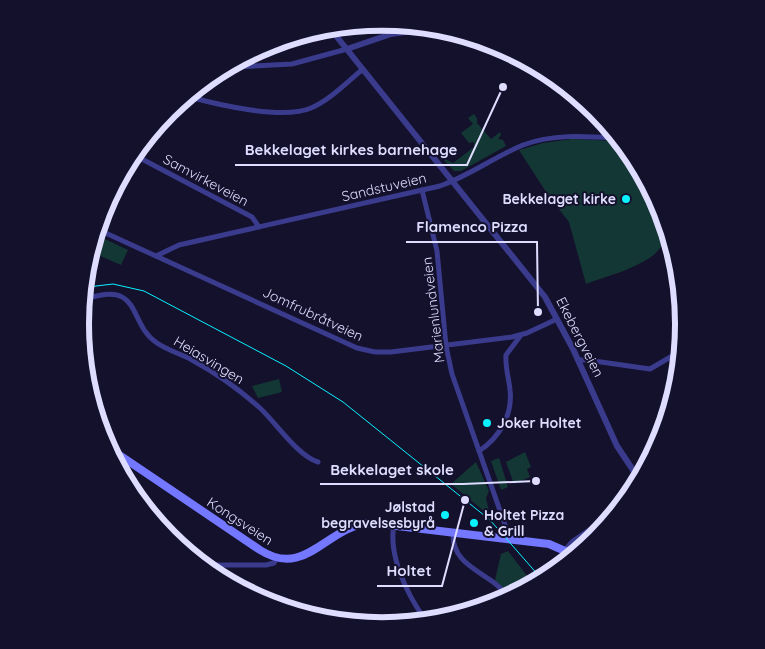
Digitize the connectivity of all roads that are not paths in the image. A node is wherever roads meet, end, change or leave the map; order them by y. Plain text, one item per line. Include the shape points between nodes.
1 (404, 32) edge
2 (336, 35) edge
3 (347, 49) junction
4 (244, 67) edge
5 (363, 69) junction
6 (196, 98) edge
7 (608, 138) edge
8 (141, 159) edge
9 (453, 181) junction
10 (422, 190) junction
11 (259, 227) junction
12 (104, 232) edge
13 (156, 256) junction
14 (91, 298) edge
15 (558, 319) junction
16 (521, 335) junction
17 (446, 346) junction
18 (674, 355) edge
19 (578, 360) junction
20 (479, 451) junction
21 (123, 461) edge
22 (318, 462) dead end
23 (635, 473) edge
24 (394, 525) junction
25 (597, 525) edge
26 (453, 532) junction
27 (510, 539) junction
28 (570, 550) edge
29 (568, 552) edge
30 (277, 558) junction
31 (216, 565) edge
32 (503, 592) edge
33 (422, 615) edge

1 - 3 street
2 - 3 street, Ekebergveien
3 - 4 street via 292,64
3 - 5 street, Ekebergveien
5 - 6 street via 316,106 299,112 241,108
5 - 9 street, Ekebergveien
7 - 9 street, Sandstuveien via 567,136 536,141
8 - 11 street, Samvirkeveien via 252,216
9 - 10 street, Sandstuveien
9 - 15 street, Ekebergveien via 542,293
10 - 11 street, Sandstuveien
10 - 17 street, Marienlundveien via 437,251
11 - 13 street, Sandstuveien via 179,245
12 - 13 street, Jomfrubråtveien
13 - 17 street, Jomfrubråtveien via 362,350 383,352
14 - 22 street, Heiasvingen via 104,295 126,299 156,342 201,365 245,395 308,459
15 - 16 street, Jomfrubråtveien
15 - 19 street, Ekebergveien
16 - 17 street, Jomfrubråtveien
16 - 20 street via 506,355 511,398 508,414 494,438
17 - 20 street, Marienlundveien via 457,391
18 - 19 street via 650,369
19 - 23 street, Ekebergveien via 617,446
20 - 27 street, Marienlundveien
21 - 30 main road, Kongsveien
24 - 26 main road, Kongsveien
24 - 30 main road, Kongsveien via 357,525 336,534 307,555
24 - 33 street via 393,536 401,573
25 - 28 street via 573,541
26 - 27 main road, Kongsveien
26 - 32 street via 454,544 462,560
27 - 29 main road, Kongsveien via 549,544
30 - 31 street via 274,563 266,565

